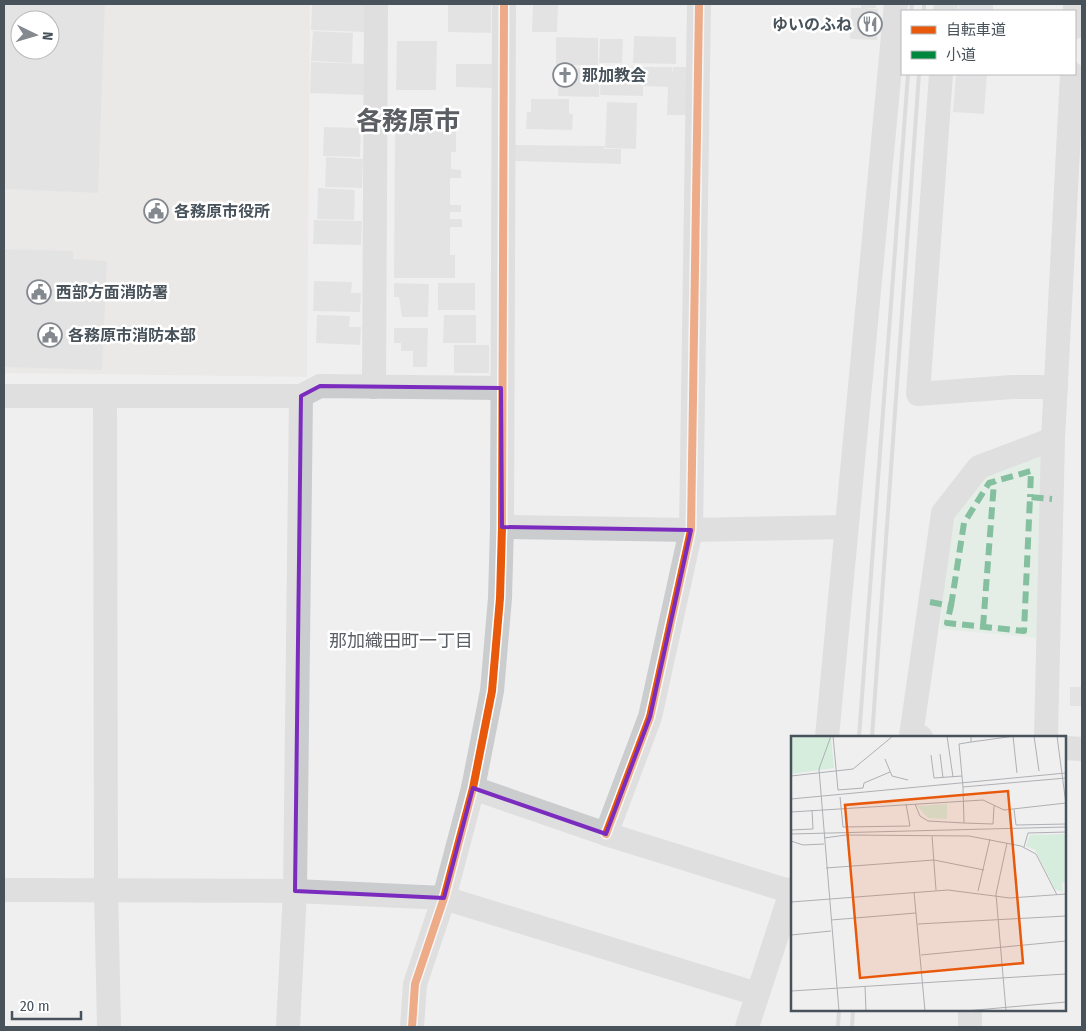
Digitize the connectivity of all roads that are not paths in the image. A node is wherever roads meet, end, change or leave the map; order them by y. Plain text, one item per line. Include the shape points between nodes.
1 (376, 4) edge
2 (504, 4) edge
3 (699, 4) edge
4 (896, 4) edge
5 (941, 75) edge
6 (1072, 75) edge
7 (374, 387) junction
8 (1056, 387) junction
9 (501, 388) junction
10 (4, 396) edge
11 (105, 396) junction
12 (301, 396) junction
13 (1053, 440) junction
14 (502, 527) junction
15 (846, 527) junction
16 (691, 530) junction
17 (827, 736) edge
18 (914, 736) edge
19 (1046, 736) edge
20 (1066, 748) edge
21 (1082, 749) edge
22 (473, 788) junction
23 (606, 834) junction
24 (106, 889) junction
25 (4, 890) edge
26 (294, 891) junction
27 (791, 891) edge
28 (791, 894) edge
29 (444, 898) junction
30 (757, 994) junction
31 (970, 1011) edge
32 (109, 1027) edge
33 (288, 1027) edge
34 (412, 1027) edge
35 (747, 1027) edge
36 (970, 1027) edge

1 - 7 street
2 - 9 street
3 - 16 street
4 - 15 street
5 - 8 street via 918,394
6 - 8 street
7 - 9 street
7 - 12 street via 320,386
8 - 13 street
9 - 14 street
10 - 11 street
11 - 12 street
11 - 24 street
12 - 26 street
13 - 18 street via 979,467 943,512
13 - 19 street
14 - 16 street
14 - 22 street via 492,691
15 - 16 street
15 - 17 street
16 - 23 street via 650,717
20 - 21 street
22 - 23 street
22 - 29 street
23 - 27 street
24 - 25 street
24 - 26 street
24 - 32 street
26 - 29 street
26 - 33 street
28 - 30 street
29 - 30 street
29 - 34 street via 415,984
30 - 35 street
31 - 36 street

